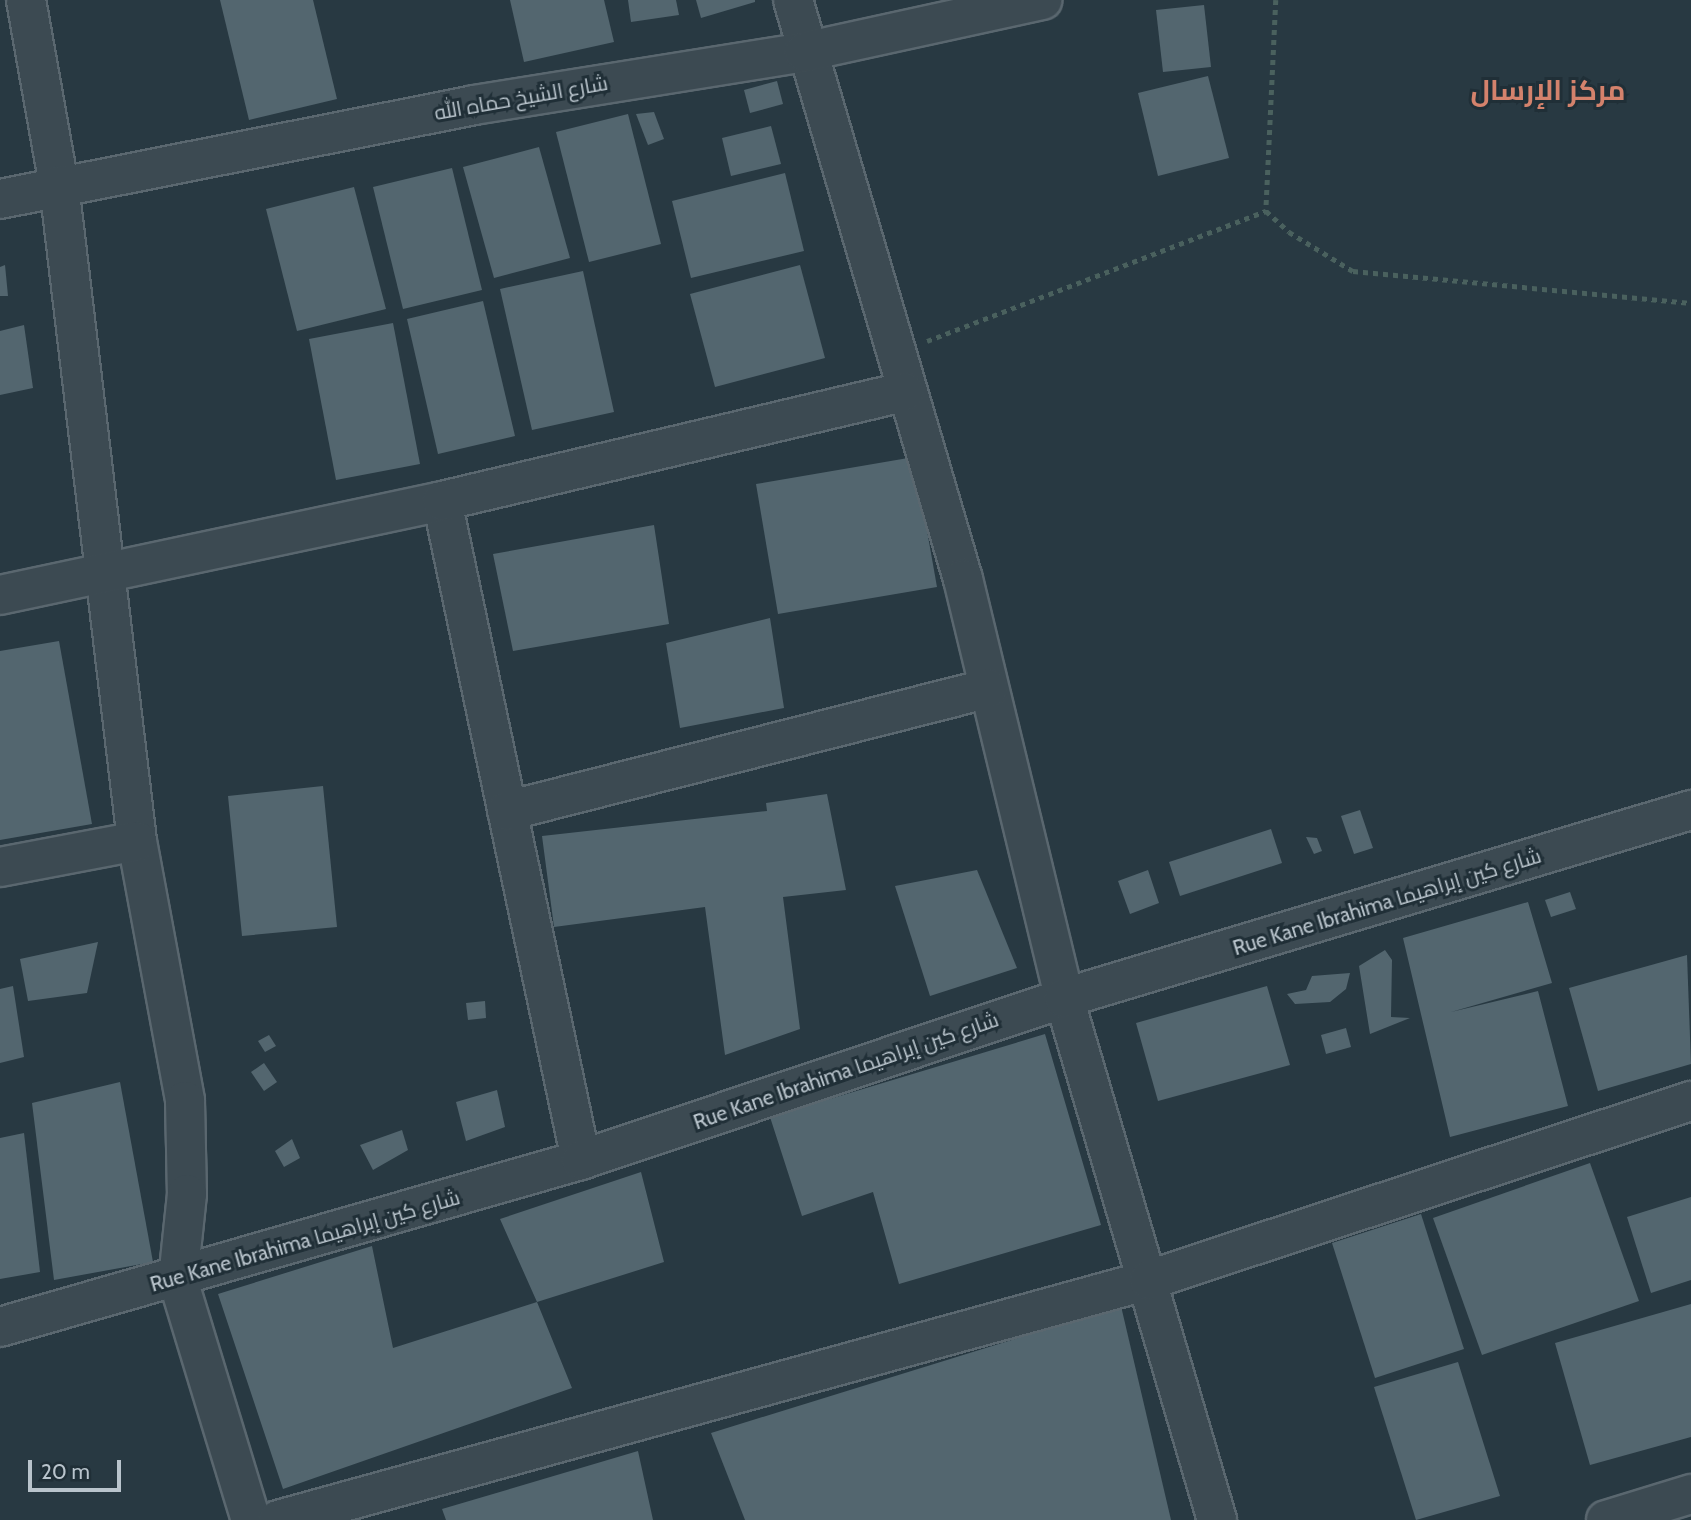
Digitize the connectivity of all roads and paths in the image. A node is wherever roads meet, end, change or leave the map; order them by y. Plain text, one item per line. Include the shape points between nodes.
1 (26, 0) edge
2 (793, 0) edge
3 (1042, 0) edge
4 (1276, 0) edge
5 (804, 52) junction
6 (59, 185) junction
7 (0, 199) edge
8 (1266, 211) junction
9 (1691, 303) edge
10 (893, 354) junction
11 (904, 392) junction
12 (442, 502) junction
13 (106, 574) junction
14 (0, 594) edge
15 (989, 688) junction
16 (1691, 810) edge
17 (507, 811) junction
18 (137, 841) junction
19 (0, 867) edge
20 (1064, 998) junction
21 (1691, 1101) edge
22 (581, 1160) junction
23 (178, 1280) junction
24 (1149, 1280) junction
25 (0, 1326) edge
26 (1691, 1494) edge
27 (251, 1520) edge
28 (278, 1520) edge
29 (1217, 1520) edge
30 (1606, 1520) edge

1 - 6 street
2 - 5 street
3 - 5 street, شارع الشيخ حماه الله
4 - 8 path
5 - 6 street, شارع الشيخ حماه الله via 474,105
5 - 10 street
6 - 7 street, شارع الشيخ حماه الله
6 - 13 street
8 - 9 path via 1353,271
8 - 10 path
10 - 11 street
11 - 12 street
11 - 15 street via 963,579
12 - 13 street
12 - 17 street
13 - 14 street
13 - 18 street
15 - 17 street
15 - 20 street
16 - 20 street, Rue Kane Ibrahima شارع كين إبراهيما
17 - 22 street
18 - 19 street
18 - 23 street via 185,1101 187,1194
20 - 22 street, Rue Kane Ibrahima شارع كين إبراهيما
20 - 24 street
21 - 24 street
22 - 23 street, Rue Kane Ibrahima شارع كين إبراهيما
23 - 25 street, Rue Kane Ibrahima شارع كين إبراهيما
23 - 27 street
24 - 28 street
24 - 29 street
26 - 30 street

